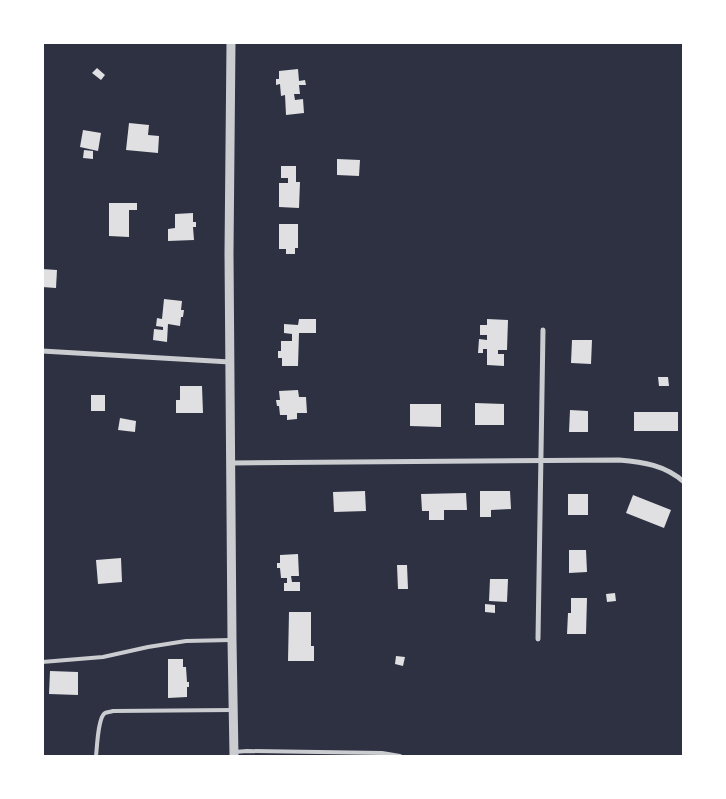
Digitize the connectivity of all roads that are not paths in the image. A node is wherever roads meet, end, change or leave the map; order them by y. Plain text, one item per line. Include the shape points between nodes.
1 (231, 42) edge
2 (543, 330) dead end
3 (42, 351) edge
4 (230, 362) junction
5 (541, 460) junction
6 (231, 463) junction
7 (684, 482) edge
8 (538, 639) dead end
9 (232, 640) junction
10 (42, 662) edge
11 (234, 710) junction
12 (234, 754) edge
13 (96, 756) edge
14 (400, 756) edge

1 - 4 street
2 - 5 street
3 - 4 street
4 - 6 street
5 - 6 street
5 - 7 street via 636,461 659,467
5 - 8 street
6 - 9 street
9 - 10 lane via 186,641 103,657
9 - 11 street
11 - 12 street
11 - 13 lane via 104,713
12 - 14 lane via 247,751

